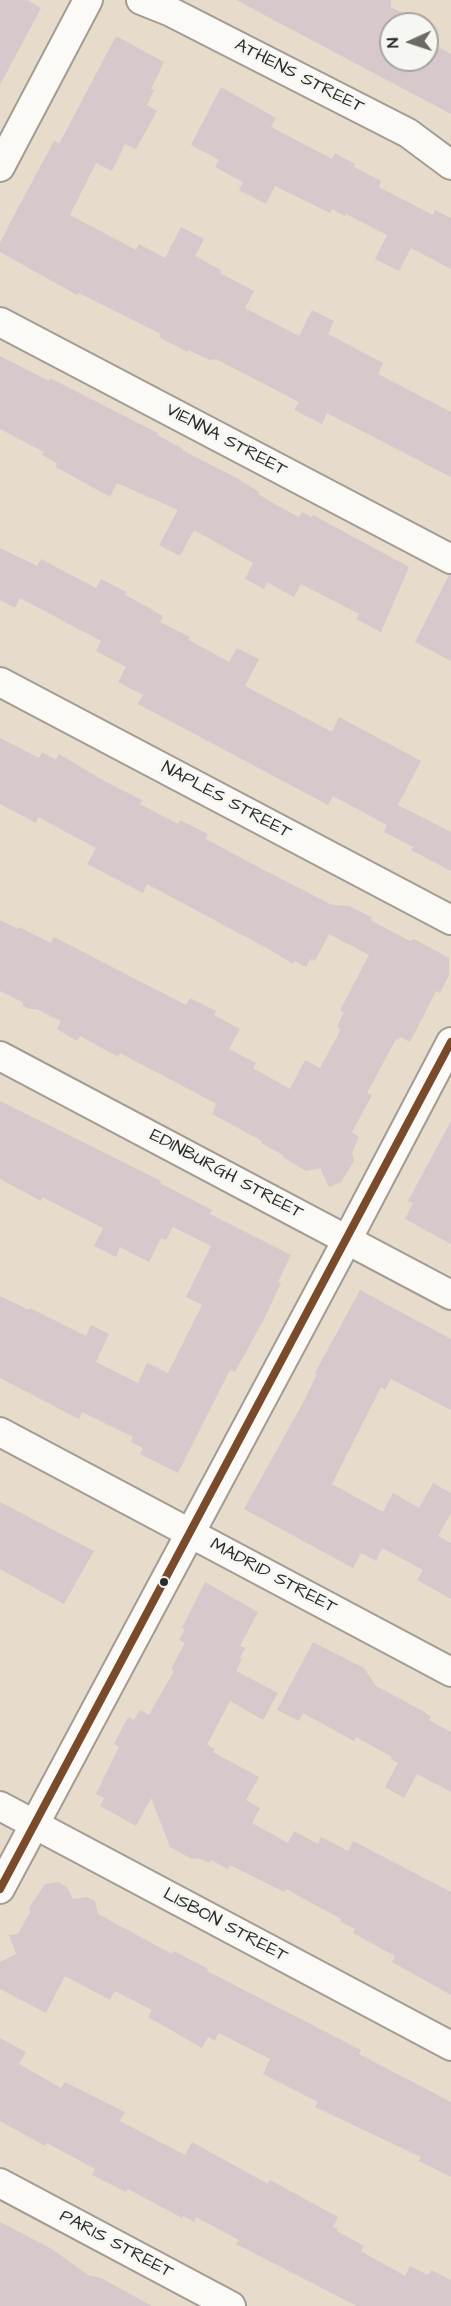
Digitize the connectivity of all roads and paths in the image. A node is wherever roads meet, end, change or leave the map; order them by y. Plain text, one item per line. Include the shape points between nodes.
1 (88, 0) edge
2 (141, 0) edge
3 (451, 165) edge
4 (0, 167) edge
5 (0, 322) edge
6 (451, 559) edge
7 (0, 682) edge
8 (451, 920) edge
9 (451, 1042) edge
10 (0, 1056) edge
11 (347, 1240) junction
12 (451, 1295) edge
13 (0, 1432) edge
14 (190, 1532) junction
15 (451, 1672) edge
16 (0, 1806) edge
17 (34, 1825) junction
18 (0, 1889) edge
19 (451, 2046) edge
20 (0, 2183) edge
21 (231, 2306) edge

1 - 4 street
2 - 3 street, ATHENS STREET via 408,133
5 - 6 street, VIENNA STREET
7 - 8 street, NAPLES STREET
9 - 11 street
10 - 11 street, EDINBURGH STREET
11 - 12 street, EDINBURGH STREET
11 - 14 street
13 - 14 street, MADRID STREET
14 - 15 street, MADRID STREET
14 - 17 street
16 - 17 street, LISBON STREET
17 - 18 street
17 - 19 street, LISBON STREET
20 - 21 street, PARIS STREET

